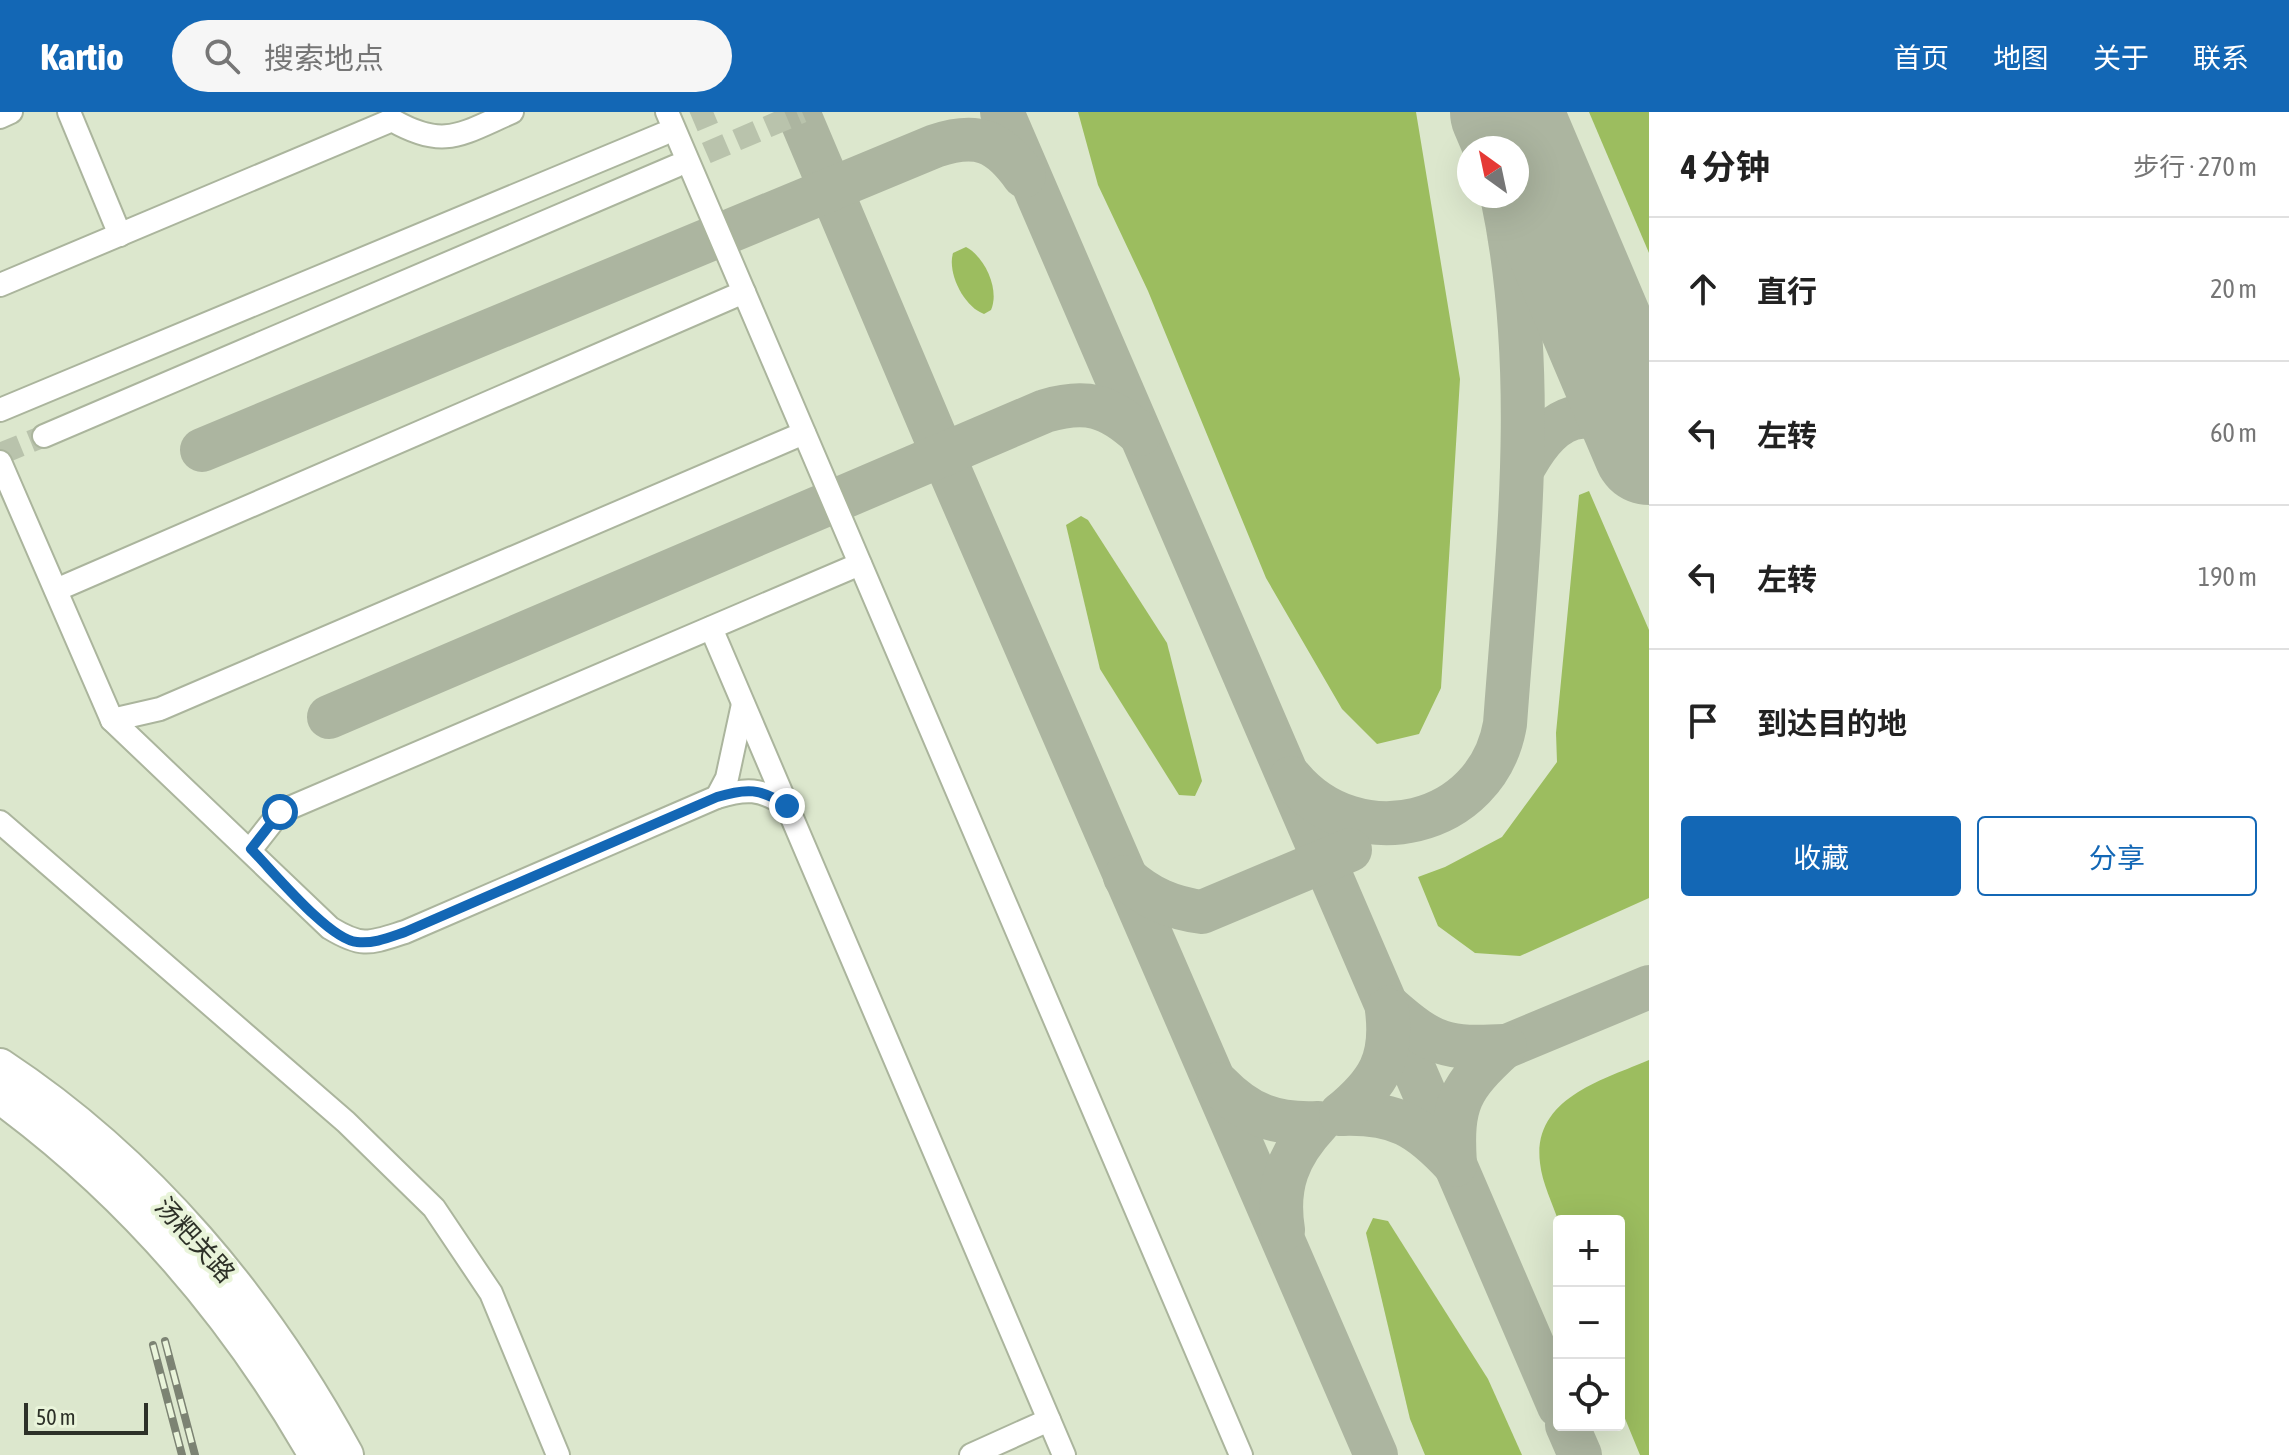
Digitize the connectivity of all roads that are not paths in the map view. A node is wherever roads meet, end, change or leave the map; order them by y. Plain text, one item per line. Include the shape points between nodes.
1 (11, 112) edge
2 (69, 112) edge
3 (512, 112) edge
4 (391, 116) edge
5 (0, 117) edge
6 (665, 123) edge
7 (676, 166) tunnel mouth
8 (120, 235) junction
9 (0, 285) edge
10 (744, 292) junction
11 (0, 410) edge
12 (804, 433) junction
13 (44, 436) tunnel mouth
14 (0, 462) edge
15 (860, 564) junction
16 (56, 590) junction
17 (711, 628) junction
18 (743, 704) junction
19 (112, 720) junction
20 (717, 797) junction
21 (787, 806) junction
22 (0, 822) edge
23 (251, 849) junction
24 (0, 1066) edge
25 (0, 1096) edge
26 (1049, 1420) junction
27 (316, 1455) edge
28 (346, 1455) edge
29 (558, 1455) edge
30 (971, 1455) edge
31 (1064, 1455) edge
32 (1241, 1455) edge

1 - 5 street
2 - 8 street
3 - 4 street via 448,138 418,135
4 - 8 street
6 - 10 street
6 - 11 street
7 - 13 street
8 - 9 street
10 - 12 street
10 - 16 street
12 - 15 street
12 - 19 street via 160,709
14 - 16 street
15 - 17 street
15 - 32 street
16 - 19 street
17 - 18 street
17 - 23 street via 280,812
18 - 20 street via 727,778
18 - 21 street
19 - 23 street
20 - 21 street via 747,788
20 - 23 street via 375,942 354,942 330,928
21 - 26 street
22 - 29 street via 334,1112 434,1208 491,1293
24 - 28 highway, 汤粑关路 via 97,1141 188,1227 277,1341
25 - 27 highway, 汤粑关路 via 83,1161 178,1255 250,1349
26 - 30 street
26 - 31 street

